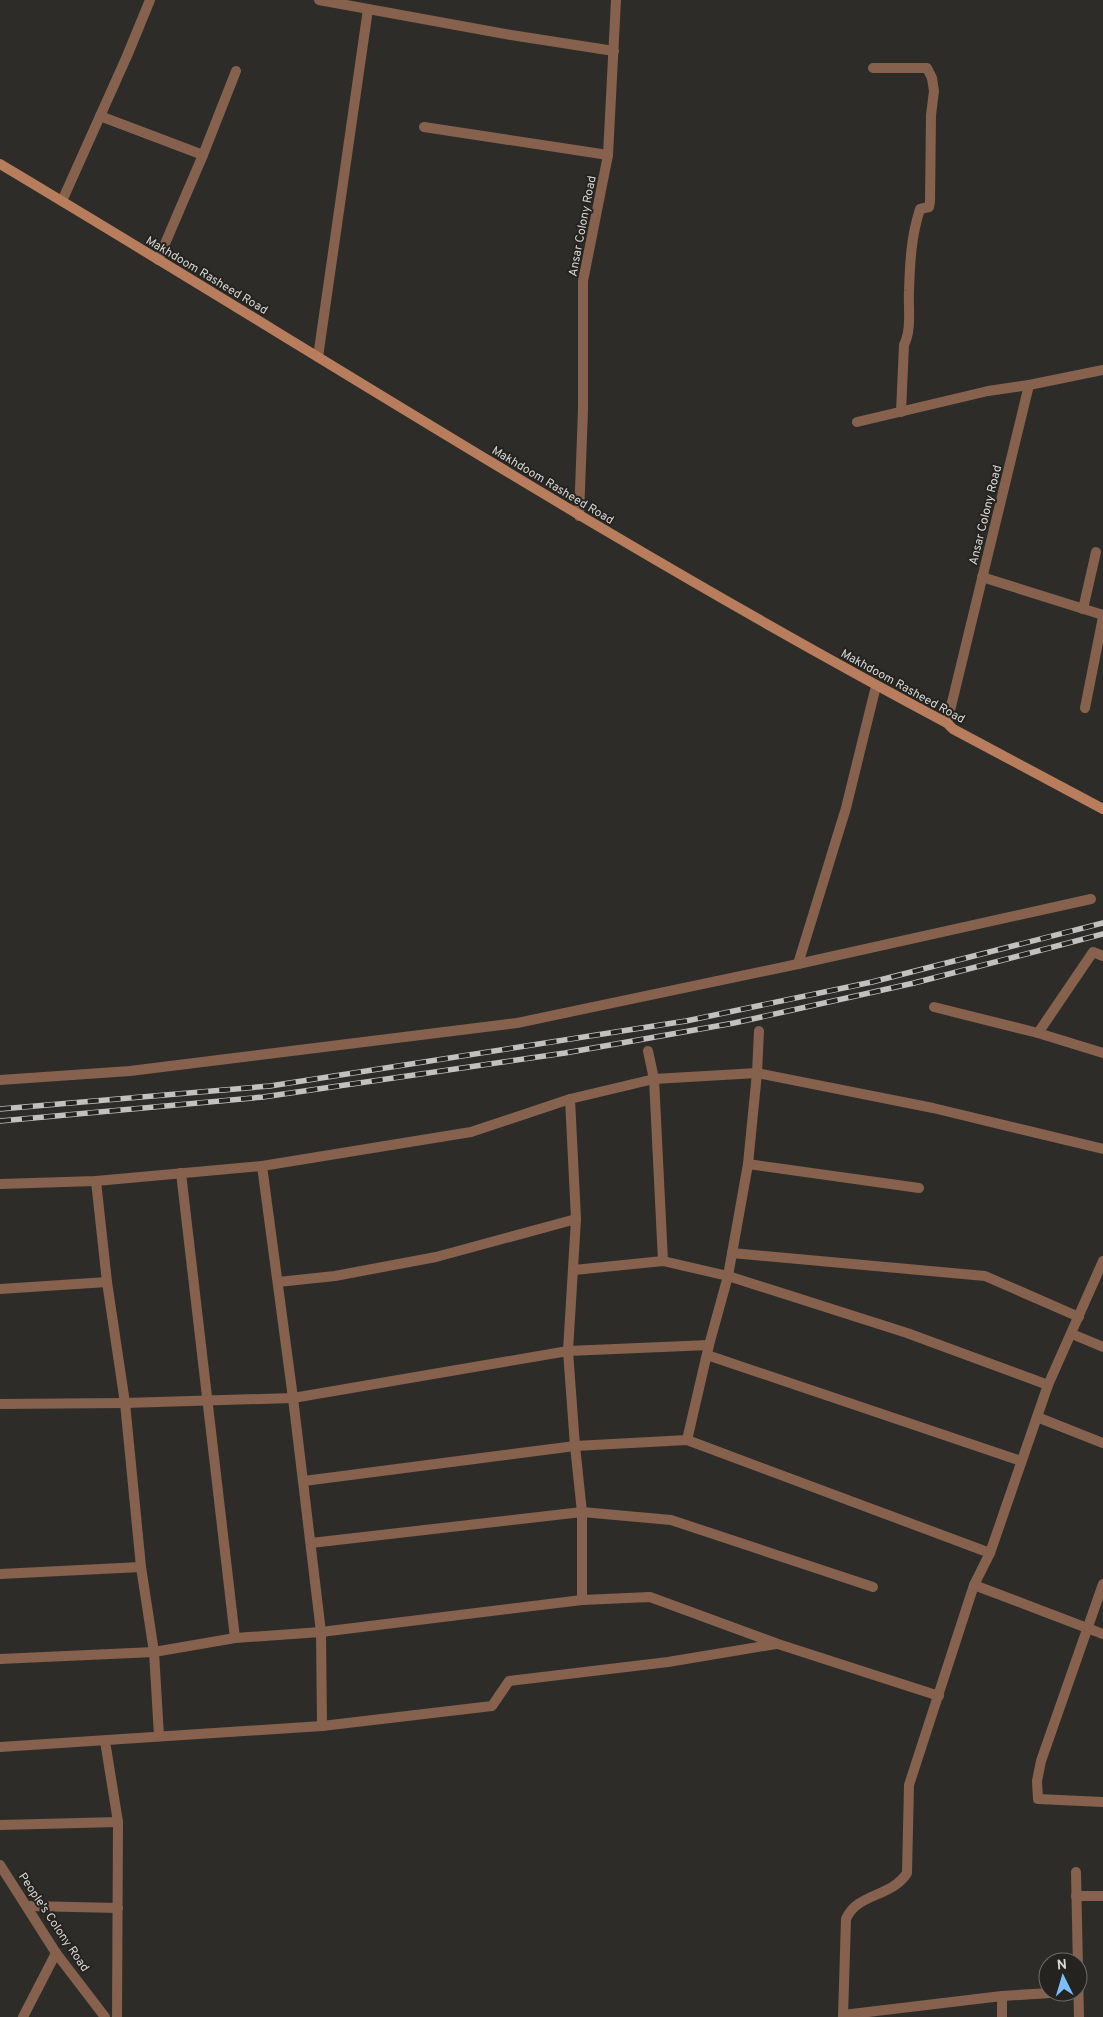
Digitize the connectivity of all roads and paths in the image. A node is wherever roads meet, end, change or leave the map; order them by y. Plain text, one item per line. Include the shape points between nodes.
1 (150, 0) edge
2 (319, 0) edge
3 (616, 0) edge
4 (368, 9) junction
5 (614, 51) junction
6 (873, 68) dead end
7 (236, 71) dead end
8 (100, 116) junction
9 (424, 127) dead end
10 (204, 154) junction
11 (608, 156) junction
12 (0, 164) edge
13 (62, 201) junction
14 (158, 260) junction
15 (318, 357) junction
16 (1103, 370) edge
17 (1029, 385) junction
18 (901, 412) junction
19 (857, 422) dead end
20 (579, 516) junction
21 (1096, 552) dead end
22 (982, 577) junction
23 (1084, 609) junction
24 (1103, 616) edge
25 (876, 686) junction
26 (1085, 708) dead end
27 (947, 723) junction
28 (1103, 808) edge
29 (1091, 899) dead end
30 (1103, 956) edge
31 (798, 964) junction
32 (934, 1007) dead end
33 (759, 1031) dead end
34 (1038, 1033) junction
35 (648, 1051) dead end
36 (1103, 1053) edge
37 (757, 1074) junction
38 (654, 1079) junction
39 (0, 1080) edge
40 (570, 1099) junction
41 (1103, 1149) edge
42 (748, 1164) junction
43 (262, 1166) junction
44 (181, 1173) junction
45 (96, 1181) junction
46 (0, 1184) edge
47 (919, 1188) dead end
48 (576, 1219) junction
49 (732, 1253) junction
50 (1103, 1260) edge
51 (663, 1261) junction
52 (574, 1270) junction
53 (728, 1276) junction
54 (107, 1282) junction
55 (278, 1282) junction
56 (0, 1289) edge
57 (1079, 1317) junction
58 (1072, 1334) junction
59 (1103, 1347) edge
60 (708, 1350) junction
61 (568, 1351) junction
62 (1048, 1385) junction
63 (293, 1398) junction
64 (207, 1400) junction
65 (126, 1403) junction
66 (0, 1404) edge
67 (1037, 1417) junction
68 (687, 1440) junction
69 (1103, 1443) edge
70 (575, 1446) junction
71 (1021, 1461) junction
72 (304, 1481) junction
73 (582, 1512) junction
74 (311, 1543) junction
75 (990, 1553) junction
76 (141, 1567) junction
77 (0, 1574) edge
78 (1103, 1584) edge
79 (974, 1585) junction
80 (873, 1587) dead end
81 (582, 1600) junction
82 (1087, 1629) junction
83 (321, 1632) junction
84 (1103, 1634) edge
85 (235, 1638) junction
86 (778, 1644) junction
87 (154, 1652) junction
88 (0, 1659) edge
89 (940, 1696) junction
90 (322, 1726) junction
91 (159, 1736) junction
92 (105, 1740) junction
93 (0, 1747) edge
94 (1103, 1802) edge
95 (118, 1822) junction
96 (0, 1825) edge
97 (0, 1865) edge
98 (1076, 1872) dead end
99 (1076, 1896) junction
100 (1103, 1896) edge
101 (28, 1906) junction
102 (118, 1908) junction
103 (1077, 1952) edge
104 (56, 1953) junction
105 (1038, 1994) edge
106 (1002, 1996) junction
107 (1078, 2002) edge
108 (843, 2016) edge
109 (23, 2017) edge
110 (105, 2017) edge
111 (117, 2017) edge
112 (1002, 2017) edge
113 (1079, 2017) edge

1 - 8 street
2 - 4 street
3 - 5 street, Ansar Colony Road
4 - 5 street
4 - 15 street
5 - 11 street, Ansar Colony Road
6 - 18 street via 927,68 933,84 930,202 929,208 920,209 914,228
7 - 10 street
8 - 10 street
8 - 13 street
9 - 11 street
10 - 14 street
11 - 20 street, Ansar Colony Road via 583,281
12 - 13 main road, Makhdoom Rasheed Road
13 - 14 main road, Makhdoom Rasheed Road
14 - 15 main road, Makhdoom Rasheed Road
15 - 20 main road, Makhdoom Rasheed Road
16 - 17 street
17 - 18 street
17 - 22 street, Ansar Colony Road
18 - 19 street
20 - 25 main road, Makhdoom Rasheed Road
21 - 23 street
22 - 23 street
22 - 27 street, Ansar Colony Road
23 - 24 street
24 - 26 street
25 - 27 main road, Makhdoom Rasheed Road
25 - 31 street via 846,808
27 - 28 main road, Makhdoom Rasheed Road
29 - 31 street
30 - 34 street via 1093,952
31 - 39 street via 517,1023 130,1071
32 - 34 street
33 - 37 street
34 - 36 street
35 - 38 street
37 - 38 street
37 - 41 street via 933,1108
37 - 42 street
38 - 40 street
38 - 51 street
40 - 43 street via 471,1132
40 - 48 street
42 - 47 street
42 - 49 street
43 - 44 street
43 - 55 street
44 - 45 street
44 - 64 street
45 - 46 street
45 - 54 street
48 - 52 street
48 - 55 street via 436,1257 335,1276
49 - 53 street
49 - 57 street via 985,1276
50 - 57 street
51 - 52 street
51 - 53 street
52 - 61 street
53 - 60 street
53 - 62 street via 907,1333
54 - 56 street
54 - 65 street
55 - 63 street
57 - 58 street
58 - 59 street
58 - 62 street
60 - 61 street
60 - 68 street
60 - 71 street
61 - 63 street
61 - 70 street
62 - 67 street
63 - 64 street
63 - 72 street
64 - 65 street
64 - 85 street
65 - 66 street
65 - 76 street
67 - 69 street
67 - 71 street
68 - 70 street
68 - 75 street
70 - 72 street
70 - 73 street
71 - 75 street
72 - 74 street
73 - 74 street
73 - 80 street via 672,1520
73 - 81 street
74 - 83 street
75 - 79 street
76 - 77 street
76 - 87 street
78 - 82 street
79 - 82 street
79 - 89 street
81 - 83 street
81 - 86 street via 650,1597
82 - 84 street
82 - 94 street via 1041,1761 1038,1799
83 - 85 street
83 - 90 street
85 - 87 street
86 - 89 street
86 - 90 street via 668,1662 509,1681 492,1706
87 - 88 street
87 - 91 street
89 - 108 street via 910,1785 907,1873 894,1887 850,1909 846,1919
90 - 91 street
91 - 92 street
92 - 93 street
92 - 95 street
95 - 96 street
95 - 102 street
97 - 101 street, People's Colony Road
98 - 99 street
99 - 100 street
99 - 103 street
101 - 102 street
101 - 104 street, People's Colony Road
102 - 111 street
104 - 109 street
104 - 110 street, People's Colony Road
105 - 106 street
106 - 108 street
106 - 112 street
107 - 113 street

